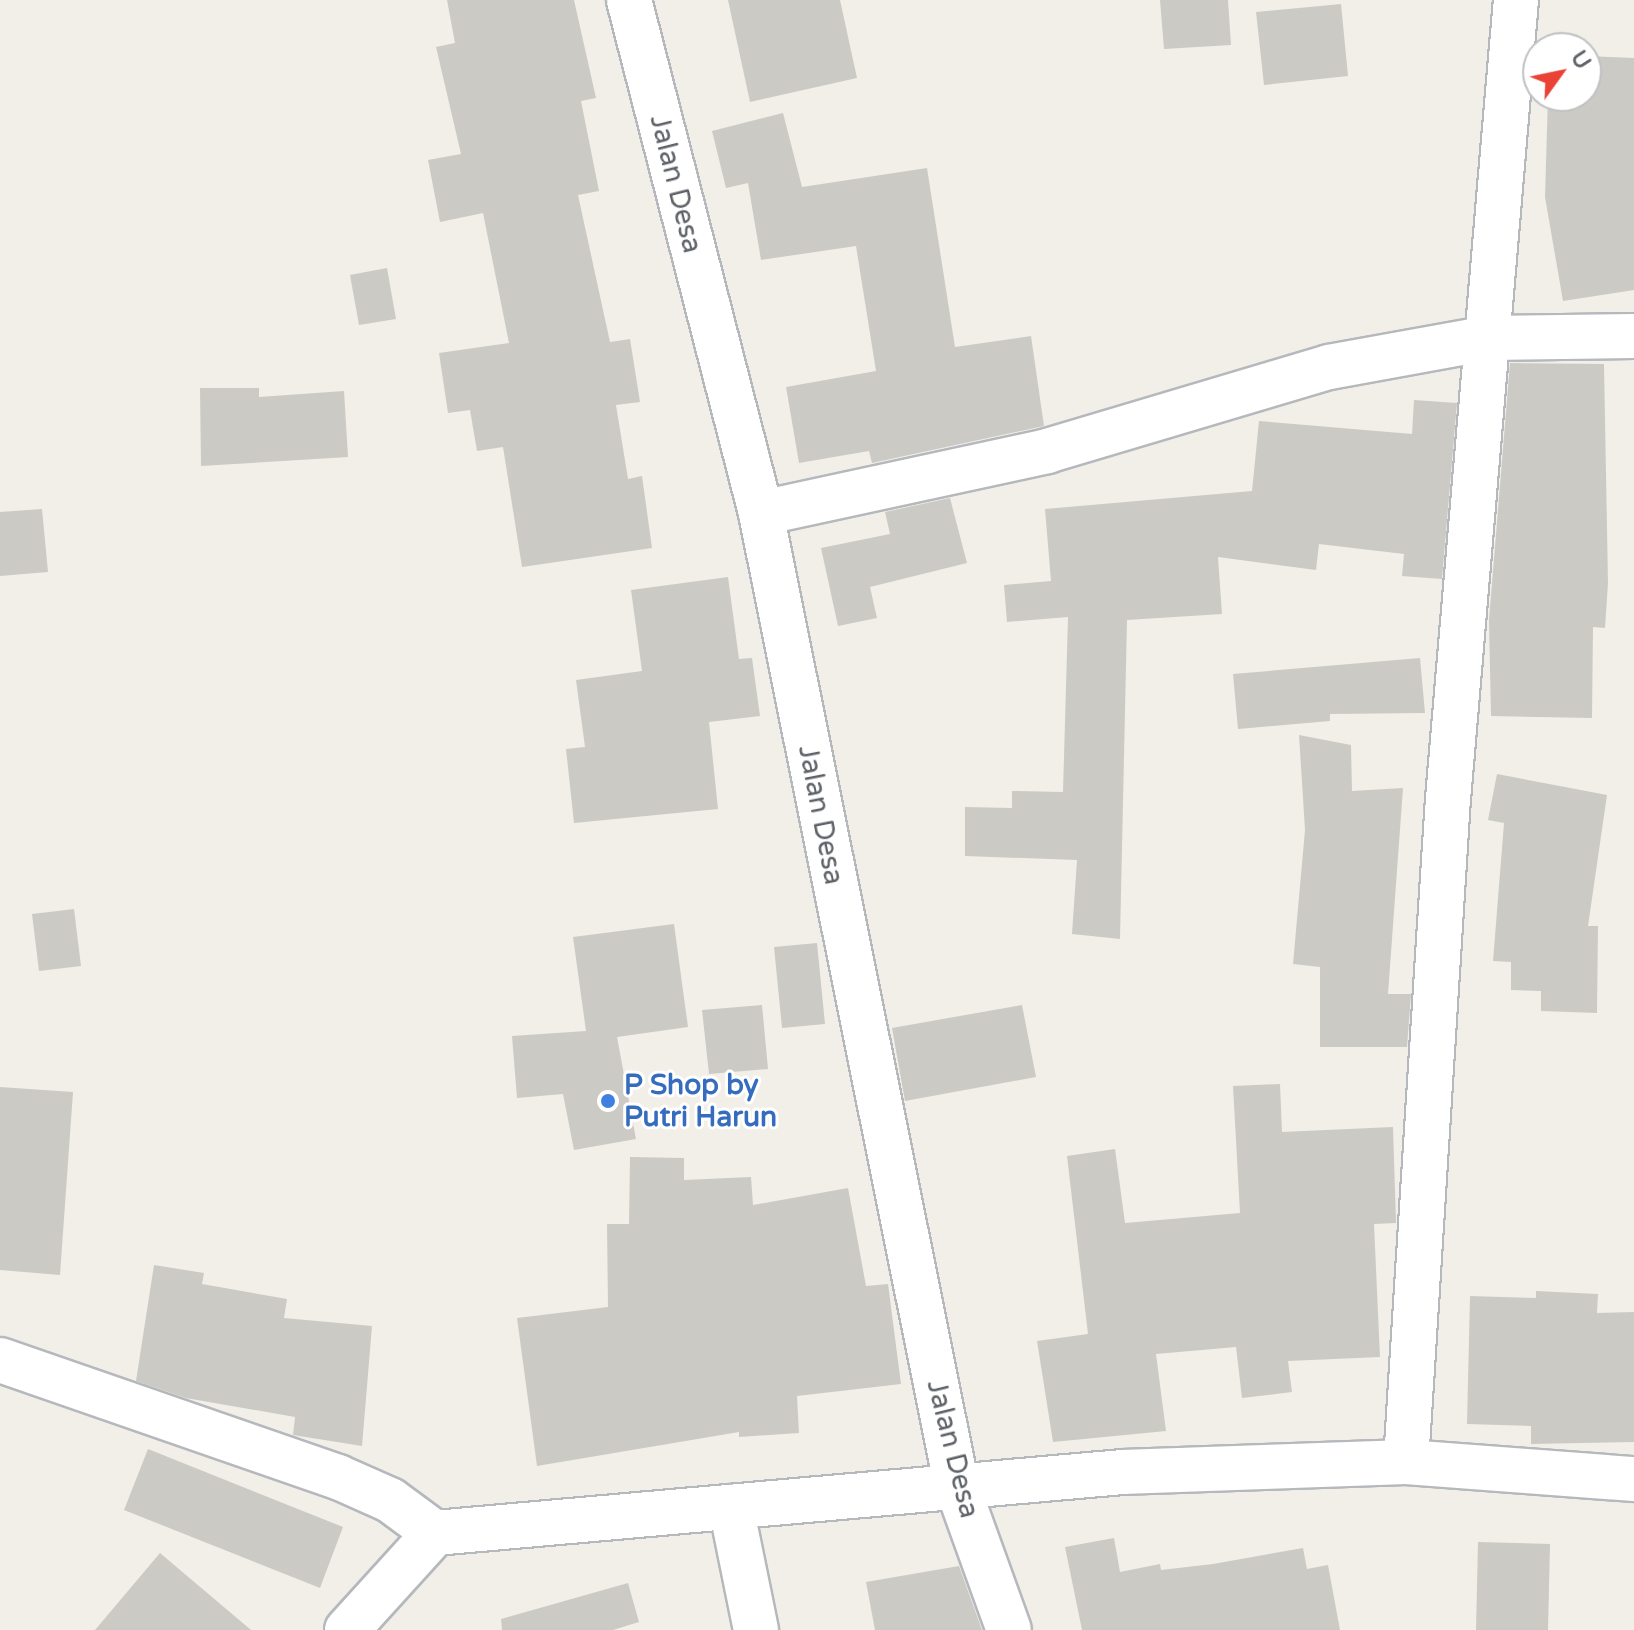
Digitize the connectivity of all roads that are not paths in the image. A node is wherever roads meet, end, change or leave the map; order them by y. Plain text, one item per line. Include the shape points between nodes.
1 (629, 0) edge
2 (1516, 0) edge
3 (1634, 336) edge
4 (1489, 338) junction
5 (761, 513) junction
6 (0, 1360) edge
7 (1406, 1462) junction
8 (1634, 1479) edge
9 (956, 1483) junction
10 (731, 1507) junction
11 (435, 1533) junction
12 (347, 1630) edge
13 (756, 1630) edge
14 (1009, 1630) edge

1 - 5 street, Jalan Desa
2 - 4 street
3 - 4 street
4 - 5 street via 1329,367 1047,451
4 - 7 street via 1447,815
5 - 9 street, Jalan Desa
6 - 11 street via 338,1477 390,1500
7 - 8 street
7 - 9 street
9 - 10 street
9 - 14 street, Jalan Desa
10 - 11 street via 653,1509
10 - 13 street
11 - 12 street

